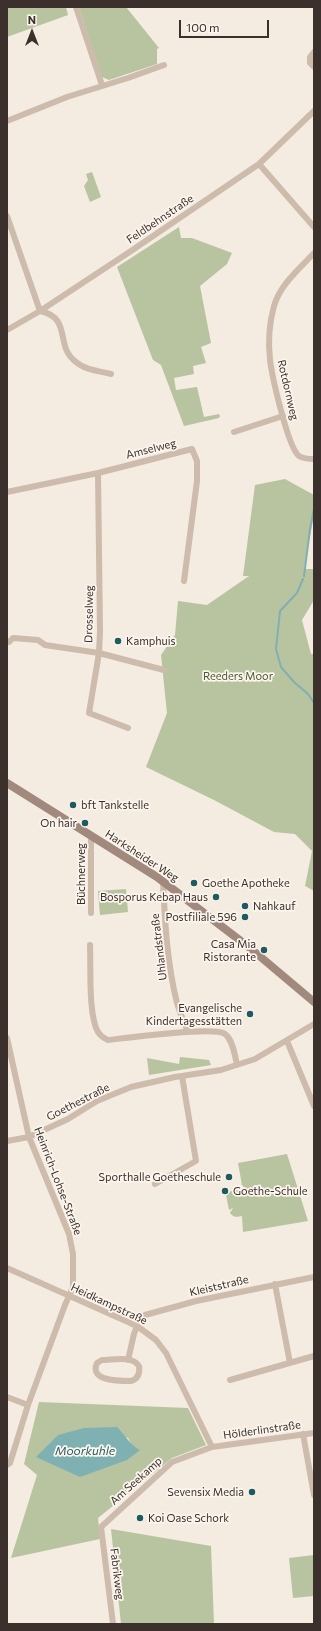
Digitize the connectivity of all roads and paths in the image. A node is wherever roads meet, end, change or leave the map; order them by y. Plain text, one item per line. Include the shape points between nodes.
1 (76, 7) edge
2 (314, 52) edge
3 (164, 65) dead end
4 (314, 67) edge
5 (102, 86) junction
6 (314, 111) edge
7 (7, 121) edge
8 (259, 164) junction
9 (7, 216) edge
10 (314, 227) edge
11 (314, 253) edge
12 (40, 311) junction
13 (7, 330) edge
14 (111, 374) dead end
15 (283, 416) junction
16 (234, 432) dead end
17 (314, 459) edge
18 (98, 473) junction
19 (7, 492) edge
20 (184, 581) dead end
21 (7, 642) edge
22 (99, 652) junction
23 (164, 670) dead end
24 (128, 728) dead end
25 (7, 782) edge
26 (91, 836) junction
27 (163, 882) junction
28 (90, 913) dead end
29 (90, 944) dead end
30 (314, 1002) edge
31 (314, 1024) edge
32 (188, 1032) junction
33 (7, 1038) edge
34 (287, 1041) junction
35 (238, 1065) junction
36 (182, 1076) junction
37 (314, 1106) edge
38 (29, 1137) junction
39 (7, 1141) edge
40 (155, 1184) dead end
41 (7, 1268) edge
42 (314, 1277) edge
43 (276, 1284) junction
44 (70, 1297) junction
45 (135, 1325) junction
46 (314, 1356) edge
47 (128, 1360) junction
48 (290, 1363) junction
49 (230, 1380) dead end
50 (7, 1396) edge
51 (28, 1405) junction
52 (314, 1433) edge
53 (303, 1434) junction
54 (212, 1447) junction
55 (7, 1465) edge
56 (314, 1495) edge
57 (101, 1527) joint
58 (113, 1624) edge

1 - 5 street
2 - 4 street via 310,63
3 - 5 street
5 - 7 street via 68,96
6 - 8 street, Feldbehnstraße
8 - 10 street
8 - 12 street, Feldbehnstraße
9 - 12 street
11 - 15 street, Rotdornweg via 283,288 274,306 270,323 270,360
12 - 13 street, Feldbehnstraße
12 - 14 street via 56,318 60,324 65,347 74,361 93,370
15 - 16 street
15 - 17 street, Rotdornweg via 295,451 299,456
18 - 19 street, Amselweg
18 - 20 street, Amselweg via 192,449 197,461 197,481
18 - 22 street, Drosselweg
21 - 22 street via 13,638 38,640 45,645
22 - 23 street
22 - 24 street, Drosselweg via 89,713
25 - 26 main road, Harksheider Weg
26 - 27 main road, Harksheider Weg
26 - 28 street, Büchnerweg
27 - 30 main road, Harksheider Weg via 250,948
27 - 32 street, Uhlandstraße via 172,977 177,1004
29 - 32 street via 92,1007 95,1025 102,1038 108,1040
31 - 34 street, Goethestraße
32 - 35 street via 225,1033
33 - 38 street, Heinrich-Lohse-Straße
34 - 35 street, Goethestraße via 255,1059
34 - 37 street
35 - 36 street, Goethestraße
36 - 38 street, Goethestraße via 148,1082 99,1100 68,1119
36 - 40 street via 196,1161
38 - 39 street, Goethestraße
38 - 44 street, Heinrich-Lohse-Straße via 69,1234 73,1254 73,1287
41 - 44 street, Heidkampstraße
42 - 43 street, Kleiststraße
43 - 45 street, Kleiststraße via 214,1296 145,1315
43 - 48 street
44 - 45 street, Heidkampstraße
44 - 51 street, Heinrich-Lohse-Straße
45 - 47 street
45 - 54 street, Heidkampstraße via 162,1346
46 - 48 street
47 - 47 street via 135,1361 139,1366 138,1376 134,1380 103,1378 95,1372 99,1361
48 - 49 street
50 - 51 street
51 - 55 street, Heinrich-Lohse-Straße via 10,1463
52 - 53 street, Hölderlinstraße
53 - 54 street, Hölderlinstraße
53 - 56 street
54 - 57 street, Am Seekamp via 172,1462
57 - 58 street, Fabrikweg

